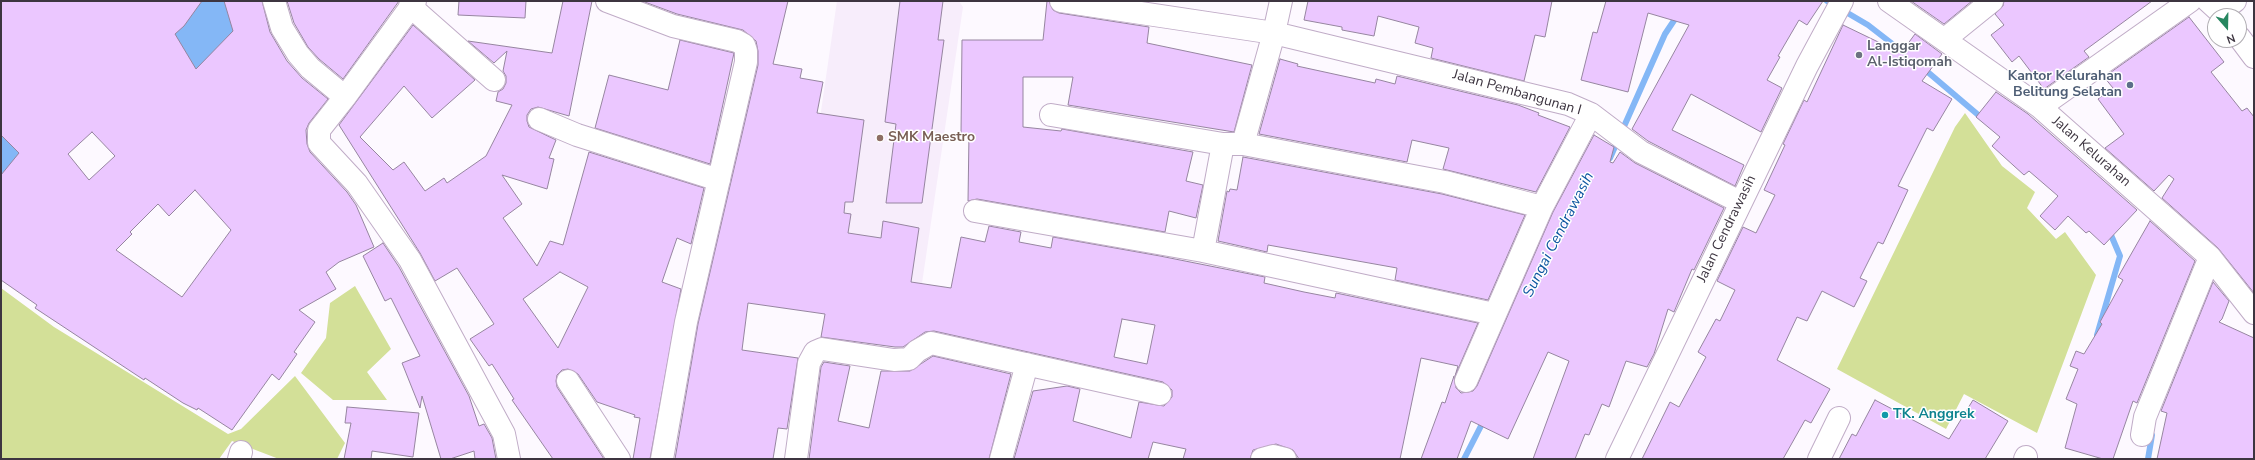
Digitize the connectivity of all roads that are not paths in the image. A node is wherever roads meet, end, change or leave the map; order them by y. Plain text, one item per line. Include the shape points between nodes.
1 (274, 1) edge
2 (608, 1) edge
3 (1061, 1) edge
4 (1281, 1) edge
5 (1842, 1) edge
6 (1889, 1) edge
7 (1992, 1) edge
8 (2190, 1) edge
9 (412, 4) edge
10 (1274, 33) junction
11 (1945, 39) junction
12 (2247, 48) edge
13 (2254, 57) edge
14 (494, 80) dead end
15 (345, 98) junction
16 (2040, 107) junction
17 (1052, 115) dead end
18 (1593, 117) junction
19 (539, 119) dead end
20 (1233, 144) junction
21 (720, 180) junction
22 (1740, 202) junction
23 (1542, 207) junction
24 (975, 211) dead end
25 (1203, 252) junction
26 (2210, 257) junction
27 (2254, 313) edge
28 (1494, 314) junction
29 (1027, 364) junction
30 (1466, 381) dead end
31 (568, 382) dead end
32 (1160, 394) dead end
33 (1839, 418) dead end
34 (2142, 435) dead end
35 (510, 459) edge
36 (619, 459) edge
37 (662, 459) edge
38 (796, 459) edge
39 (1001, 459) edge
40 (1262, 459) edge
41 (1285, 459) edge
42 (1617, 459) edge
43 (1819, 459) edge

1 - 15 street via 282,28 298,54 310,68
2 - 21 street via 673,26 737,41 744,45 746,62
3 - 10 street, Jalan Pembangunan I
4 - 10 street
5 - 22 street, Jalan Cendrawasih
6 - 11 street, Jalan Kelurahan
7 - 11 street
8 - 16 street
9 - 14 street
9 - 15 street
10 - 18 street, Jalan Pembangunan I via 1568,104
10 - 20 street
11 - 16 street, Jalan Kelurahan
12 - 13 street
15 - 35 street via 319,130 319,143 357,184 410,260 504,434
16 - 26 street, Jalan Kelurahan
17 - 20 street
18 - 22 street, Jalan Pembangunan I via 1641,152
18 - 23 street
19 - 21 street via 577,135
20 - 23 street via 1445,182
20 - 25 street
21 - 37 street via 686,322
22 - 42 street, Jalan Cendrawasih
23 - 28 street
24 - 25 street
25 - 28 street
26 - 27 street, Jalan Kelurahan
26 - 34 street via 2145,416
28 - 30 street
29 - 32 street
29 - 38 street via 931,342 917,350 909,359 894,360 822,349 815,352 809,363
29 - 39 street
31 - 36 street
33 - 43 street
40 - 41 street via 1273,456

